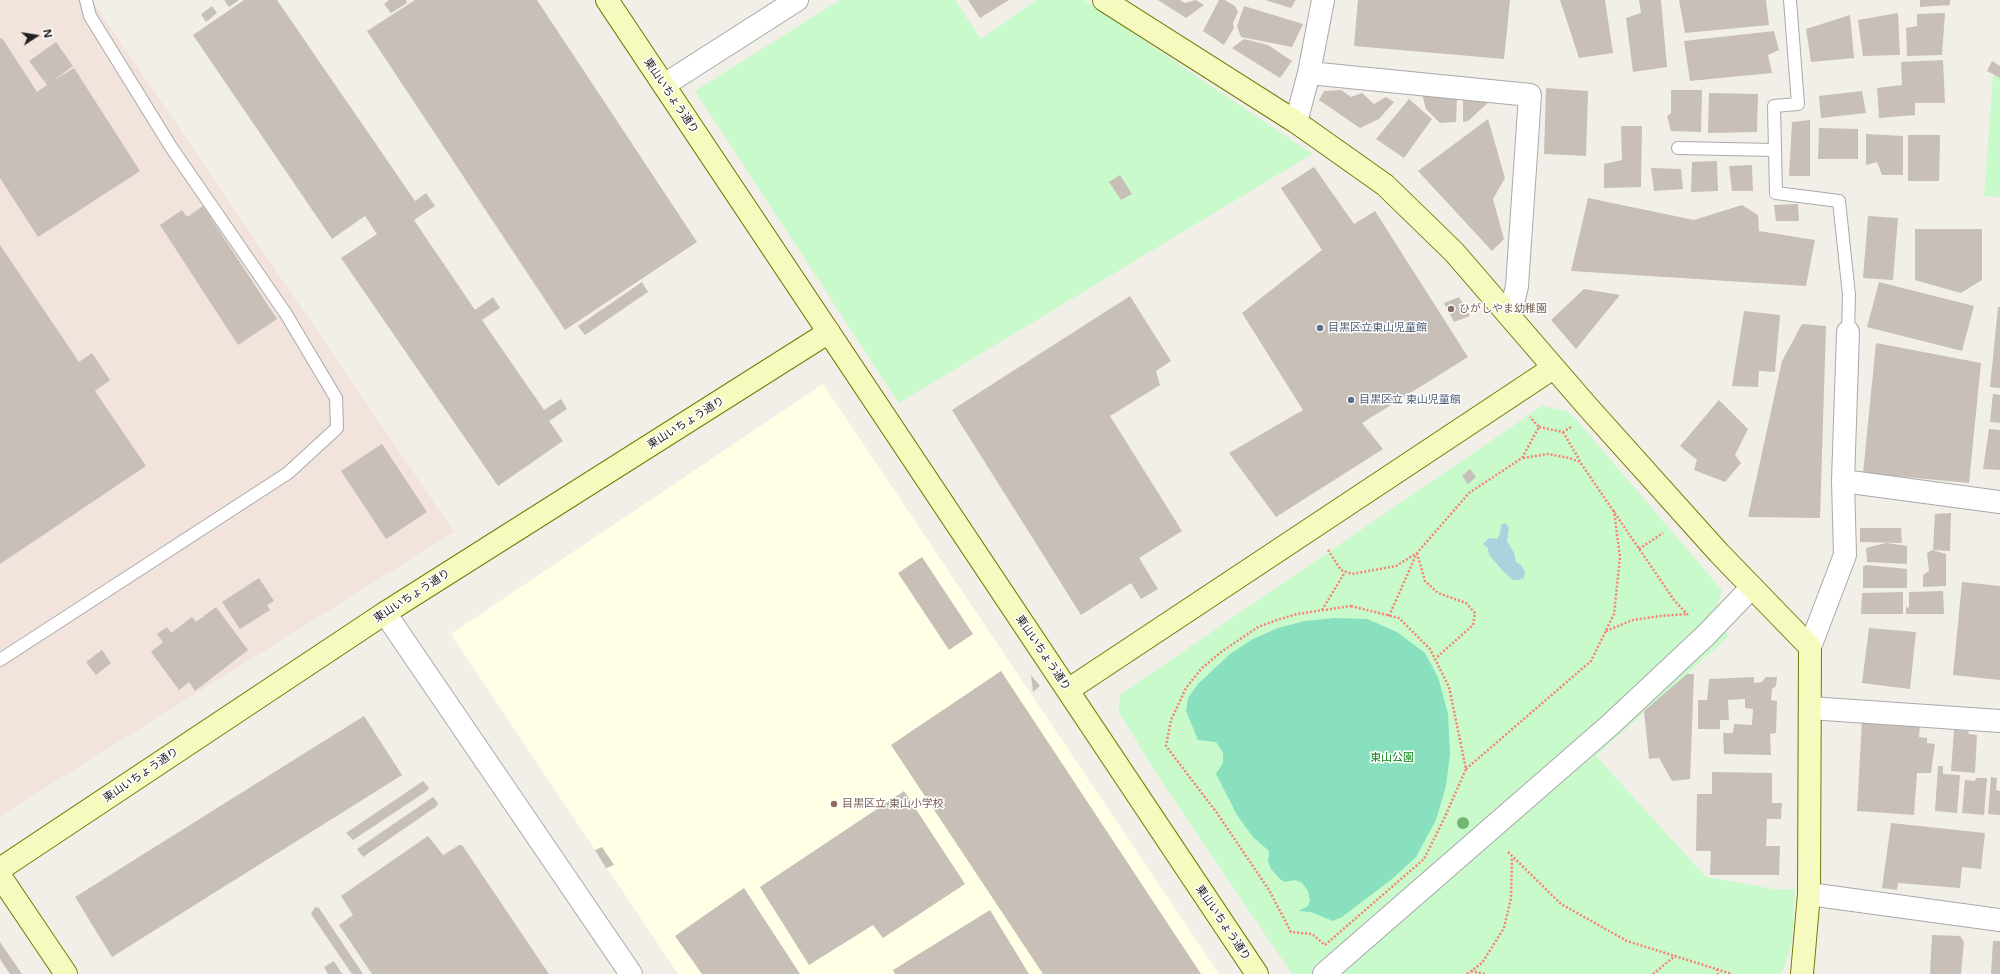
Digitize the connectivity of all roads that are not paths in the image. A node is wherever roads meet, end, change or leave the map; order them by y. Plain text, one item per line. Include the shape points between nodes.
1 (86, 0) edge
2 (607, 0) edge
3 (797, 0) edge
4 (1104, 0) edge
5 (1323, 0) edge
6 (1790, 0) edge
7 (1309, 73) junction
8 (664, 85) junction
9 (1296, 122) junction
10 (1678, 148) dead end
11 (1775, 150) junction
12 (1510, 316) junction
13 (829, 332) junction
14 (1848, 332) joint
15 (1553, 368) junction
16 (1843, 481) junction
17 (2000, 502) edge
18 (1752, 587) junction
19 (385, 613) junction
20 (1810, 647) junction
21 (0, 660) edge
22 (1068, 690) junction
23 (1810, 708) junction
24 (2000, 721) edge
25 (0, 869) edge
26 (0, 876) edge
27 (1809, 894) junction
28 (2000, 920) edge
29 (66, 974) edge
30 (631, 974) edge
31 (1257, 974) edge
32 (1324, 974) edge
33 (1802, 974) edge

1 - 21 lane via 90,16 171,147 286,314 336,398 337,428 288,473
2 - 8 street, 東山いちょう通り
3 - 8 street
4 - 9 street
5 - 7 street
6 - 11 lane via 1798,104 1774,106
7 - 9 street
7 - 12 street via 1530,95 1517,286
8 - 13 street, 東山いちょう通り
9 - 12 street via 1384,185 1454,252
10 - 11 lane
11 - 14 lane via 1776,193 1839,201 1849,295
12 - 15 street
13 - 19 street, 東山いちょう通り
13 - 22 street, 東山いちょう通り
14 - 16 street
15 - 18 street
15 - 22 street
16 - 17 street
16 - 20 street via 1845,555
18 - 20 street
18 - 32 street via 1706,635 1610,725
19 - 25 street, 東山いちょう通り
19 - 30 street
20 - 23 street
22 - 31 street, 東山いちょう通り
23 - 24 street
23 - 27 street
26 - 29 street
27 - 28 street
27 - 33 street

